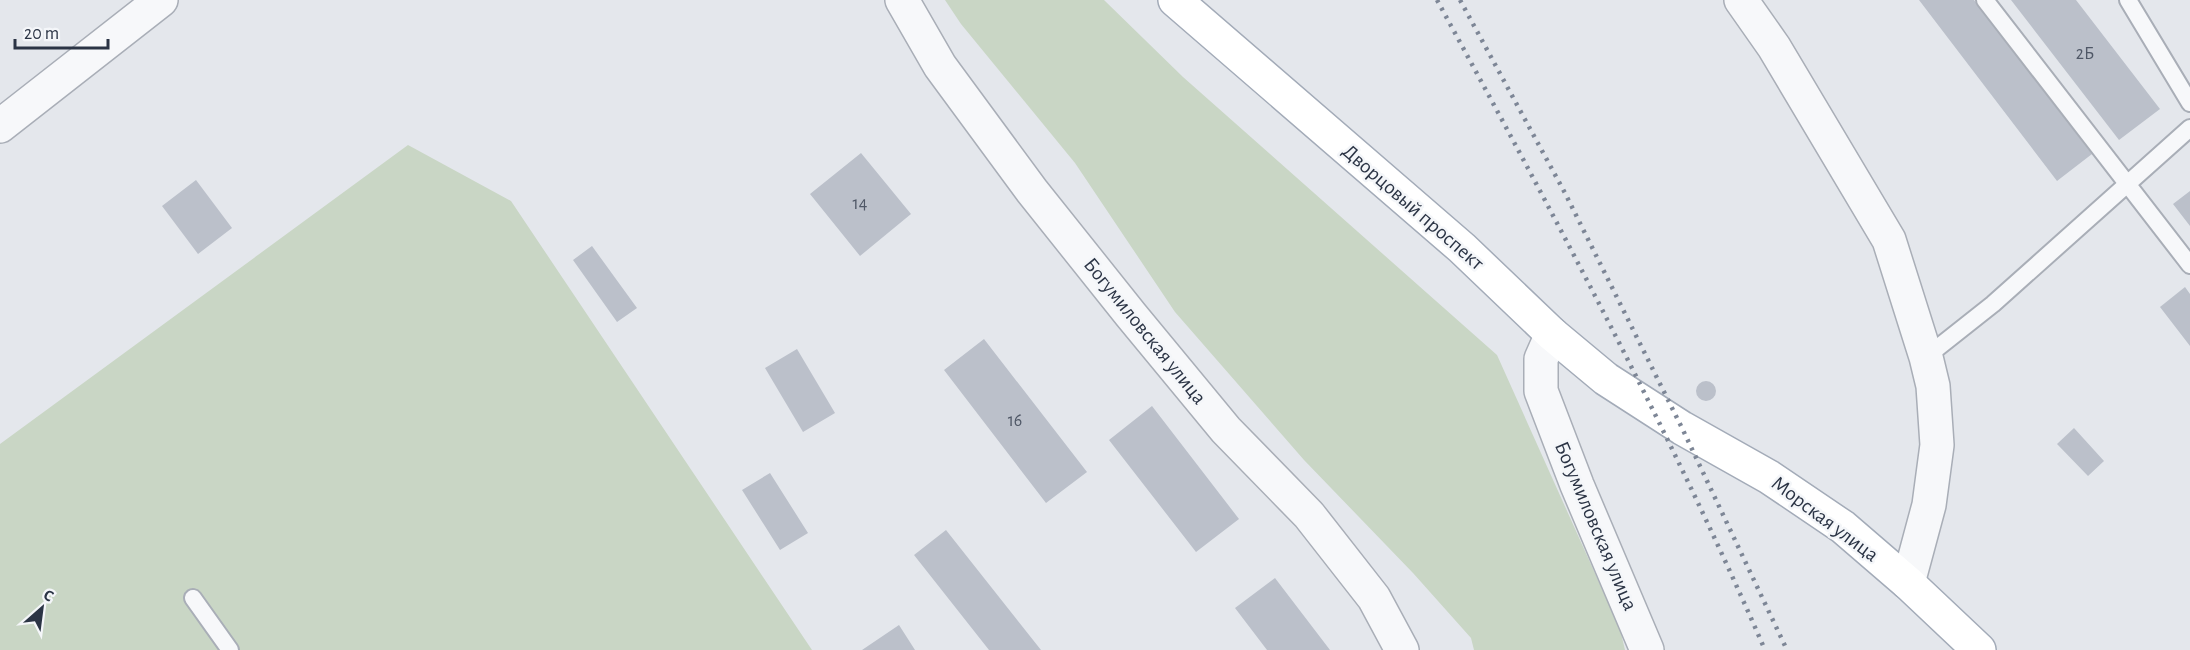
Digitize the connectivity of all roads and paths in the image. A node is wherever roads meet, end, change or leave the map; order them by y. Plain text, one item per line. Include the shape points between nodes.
1 (161, 0) edge
2 (902, 0) edge
3 (1175, 0) edge
4 (1741, 0) edge
5 (1985, 0) edge
6 (2128, 0) edge
7 (2190, 103) edge
8 (0, 126) edge
9 (2190, 128) edge
10 (2128, 185) junction
11 (2190, 265) edge
12 (1552, 334) junction
13 (1926, 357) junction
14 (1653, 410) joint
15 (1908, 583) junction
16 (193, 598) dead end
17 (230, 650) edge
18 (1401, 650) edge
19 (1647, 650) edge
20 (1979, 650) edge

1 - 8 street
2 - 18 street, Богумиловская улица via 940,66 1032,191 1226,430 1309,515 1374,598
3 - 12 main road, Дворцовый проспект via 1462,248
4 - 13 street via 1774,47 1889,240
5 - 10 lane
6 - 7 lane
9 - 10 lane
10 - 11 lane
10 - 13 lane via 1993,304
12 - 14 main road, Дворцовый проспект via 1606,380
12 - 19 street, Богумиловская улица via 1540,359 1540,391
13 - 15 street via 1933,386 1937,445 1929,505
14 - 15 main road, Морская улица via 1769,477 1843,527
15 - 20 main road, Морская улица
16 - 17 lane

